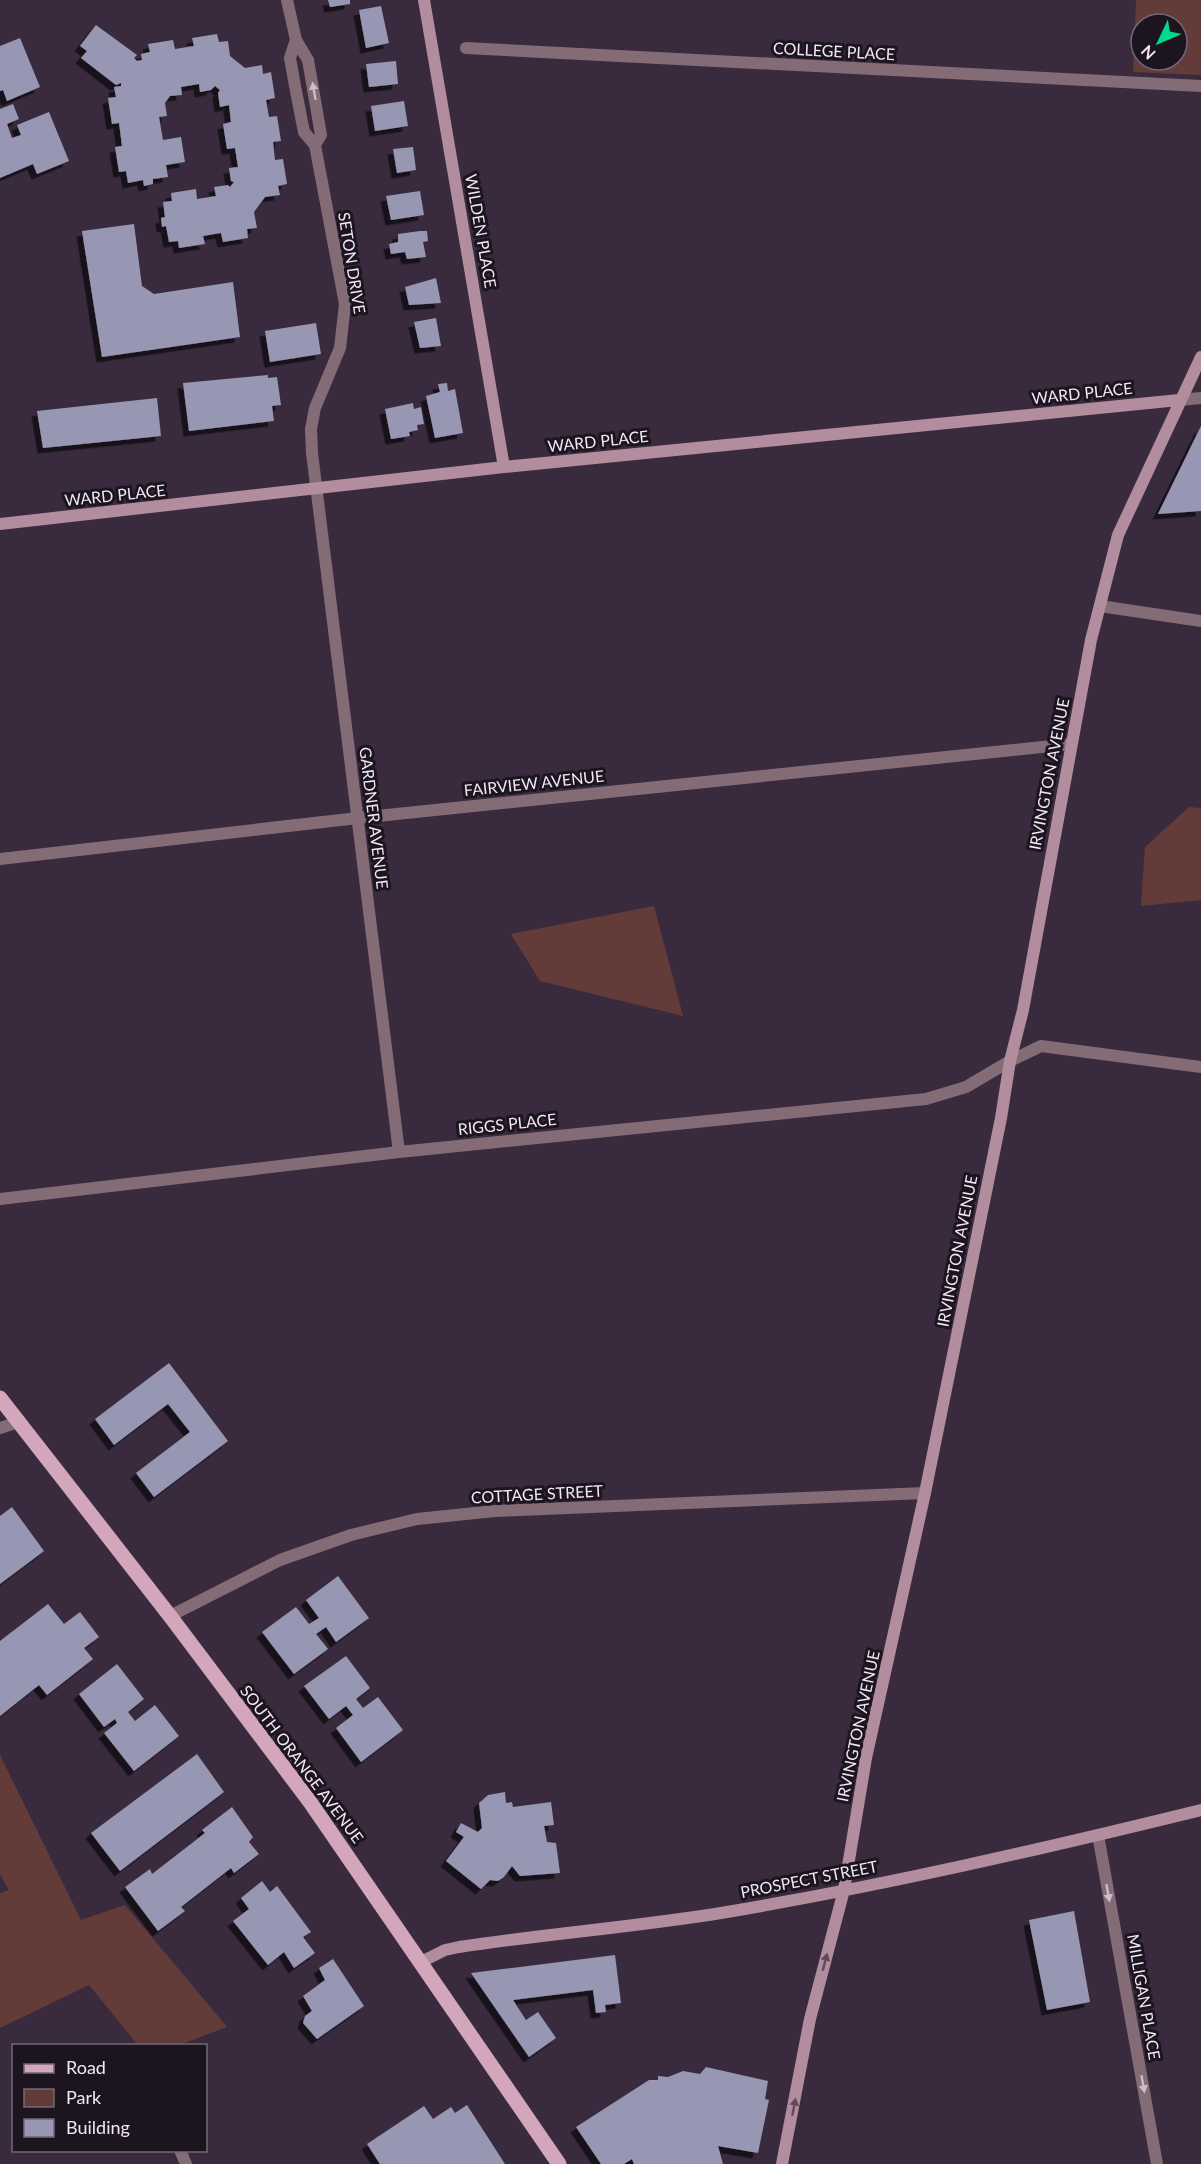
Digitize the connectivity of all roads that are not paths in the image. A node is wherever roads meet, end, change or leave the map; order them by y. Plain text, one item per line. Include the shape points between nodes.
1 (287, 0) edge
2 (424, 0) edge
3 (296, 40) junction
4 (466, 48) dead end
5 (1201, 86) edge
6 (315, 145) junction
7 (1201, 357) edge
8 (1201, 398) edge
9 (1179, 400) junction
10 (504, 467) junction
11 (317, 489) junction
12 (0, 524) edge
13 (1100, 606) junction
14 (1201, 621) edge
15 (1071, 744) junction
16 (358, 818) junction
17 (0, 859) edge
18 (1010, 1061) junction
19 (1201, 1067) edge
20 (399, 1152) junction
21 (0, 1199) edge
22 (0, 1398) edge
23 (18, 1422) junction
24 (0, 1428) edge
25 (925, 1493) junction
26 (170, 1616) junction
27 (1201, 1809) edge
28 (1098, 1835) junction
29 (844, 1890) junction
30 (421, 1962) junction
31 (559, 2164) edge
32 (782, 2164) edge
33 (1157, 2164) edge

1 - 3 street, SETON DRIVE
2 - 10 main road, WILDEN PLACE
6 -> 3 street, SETON DRIVE via 321,135 308,60
3 - 6 street, SETON DRIVE via 290,58 295,86 304,132
4 - 5 street, COLLEGE PLACE
6 - 11 street, SETON DRIVE via 345,304 340,348 315,408 311,429
7 - 9 main road, IRVINGTON AVENUE
8 - 9 street, WARD PLACE
9 - 10 main road, WARD PLACE
9 - 13 main road, IRVINGTON AVENUE via 1118,535
10 - 11 main road, WARD PLACE
11 - 12 main road, WARD PLACE
11 - 16 street, GARDNER AVENUE
13 - 14 street
13 - 15 main road, IRVINGTON AVENUE
15 - 16 street, FAIRVIEW AVENUE
15 - 18 main road, IRVINGTON AVENUE via 1023,1010
16 - 17 street, FAIRVIEW AVENUE
16 - 20 street, GARDNER AVENUE
18 - 19 street, RIGGS PLACE via 1041,1046
18 - 20 street, RIGGS PLACE via 966,1087 926,1099
18 - 25 main road, IRVINGTON AVENUE
20 - 21 street, RIGGS PLACE
22 - 23 main road, SOUTH ORANGE AVENUE
23 - 24 street
23 - 26 main road, SOUTH ORANGE AVENUE
25 - 26 street, COTTAGE STREET via 506,1511 417,1519 351,1535 280,1560
25 - 29 main road, IRVINGTON AVENUE via 866,1758
26 - 30 main road, SOUTH ORANGE AVENUE via 344,1849
27 - 28 main road, PROSPECT STREET
28 - 29 main road, PROSPECT STREET
28 -> 33 street, MILLIGAN PLACE
29 - 30 main road, PROSPECT STREET via 719,1913 459,1947
32 -> 29 main road, IRVINGTON AVENUE via 810,2019
30 - 31 main road, SOUTH ORANGE AVENUE

